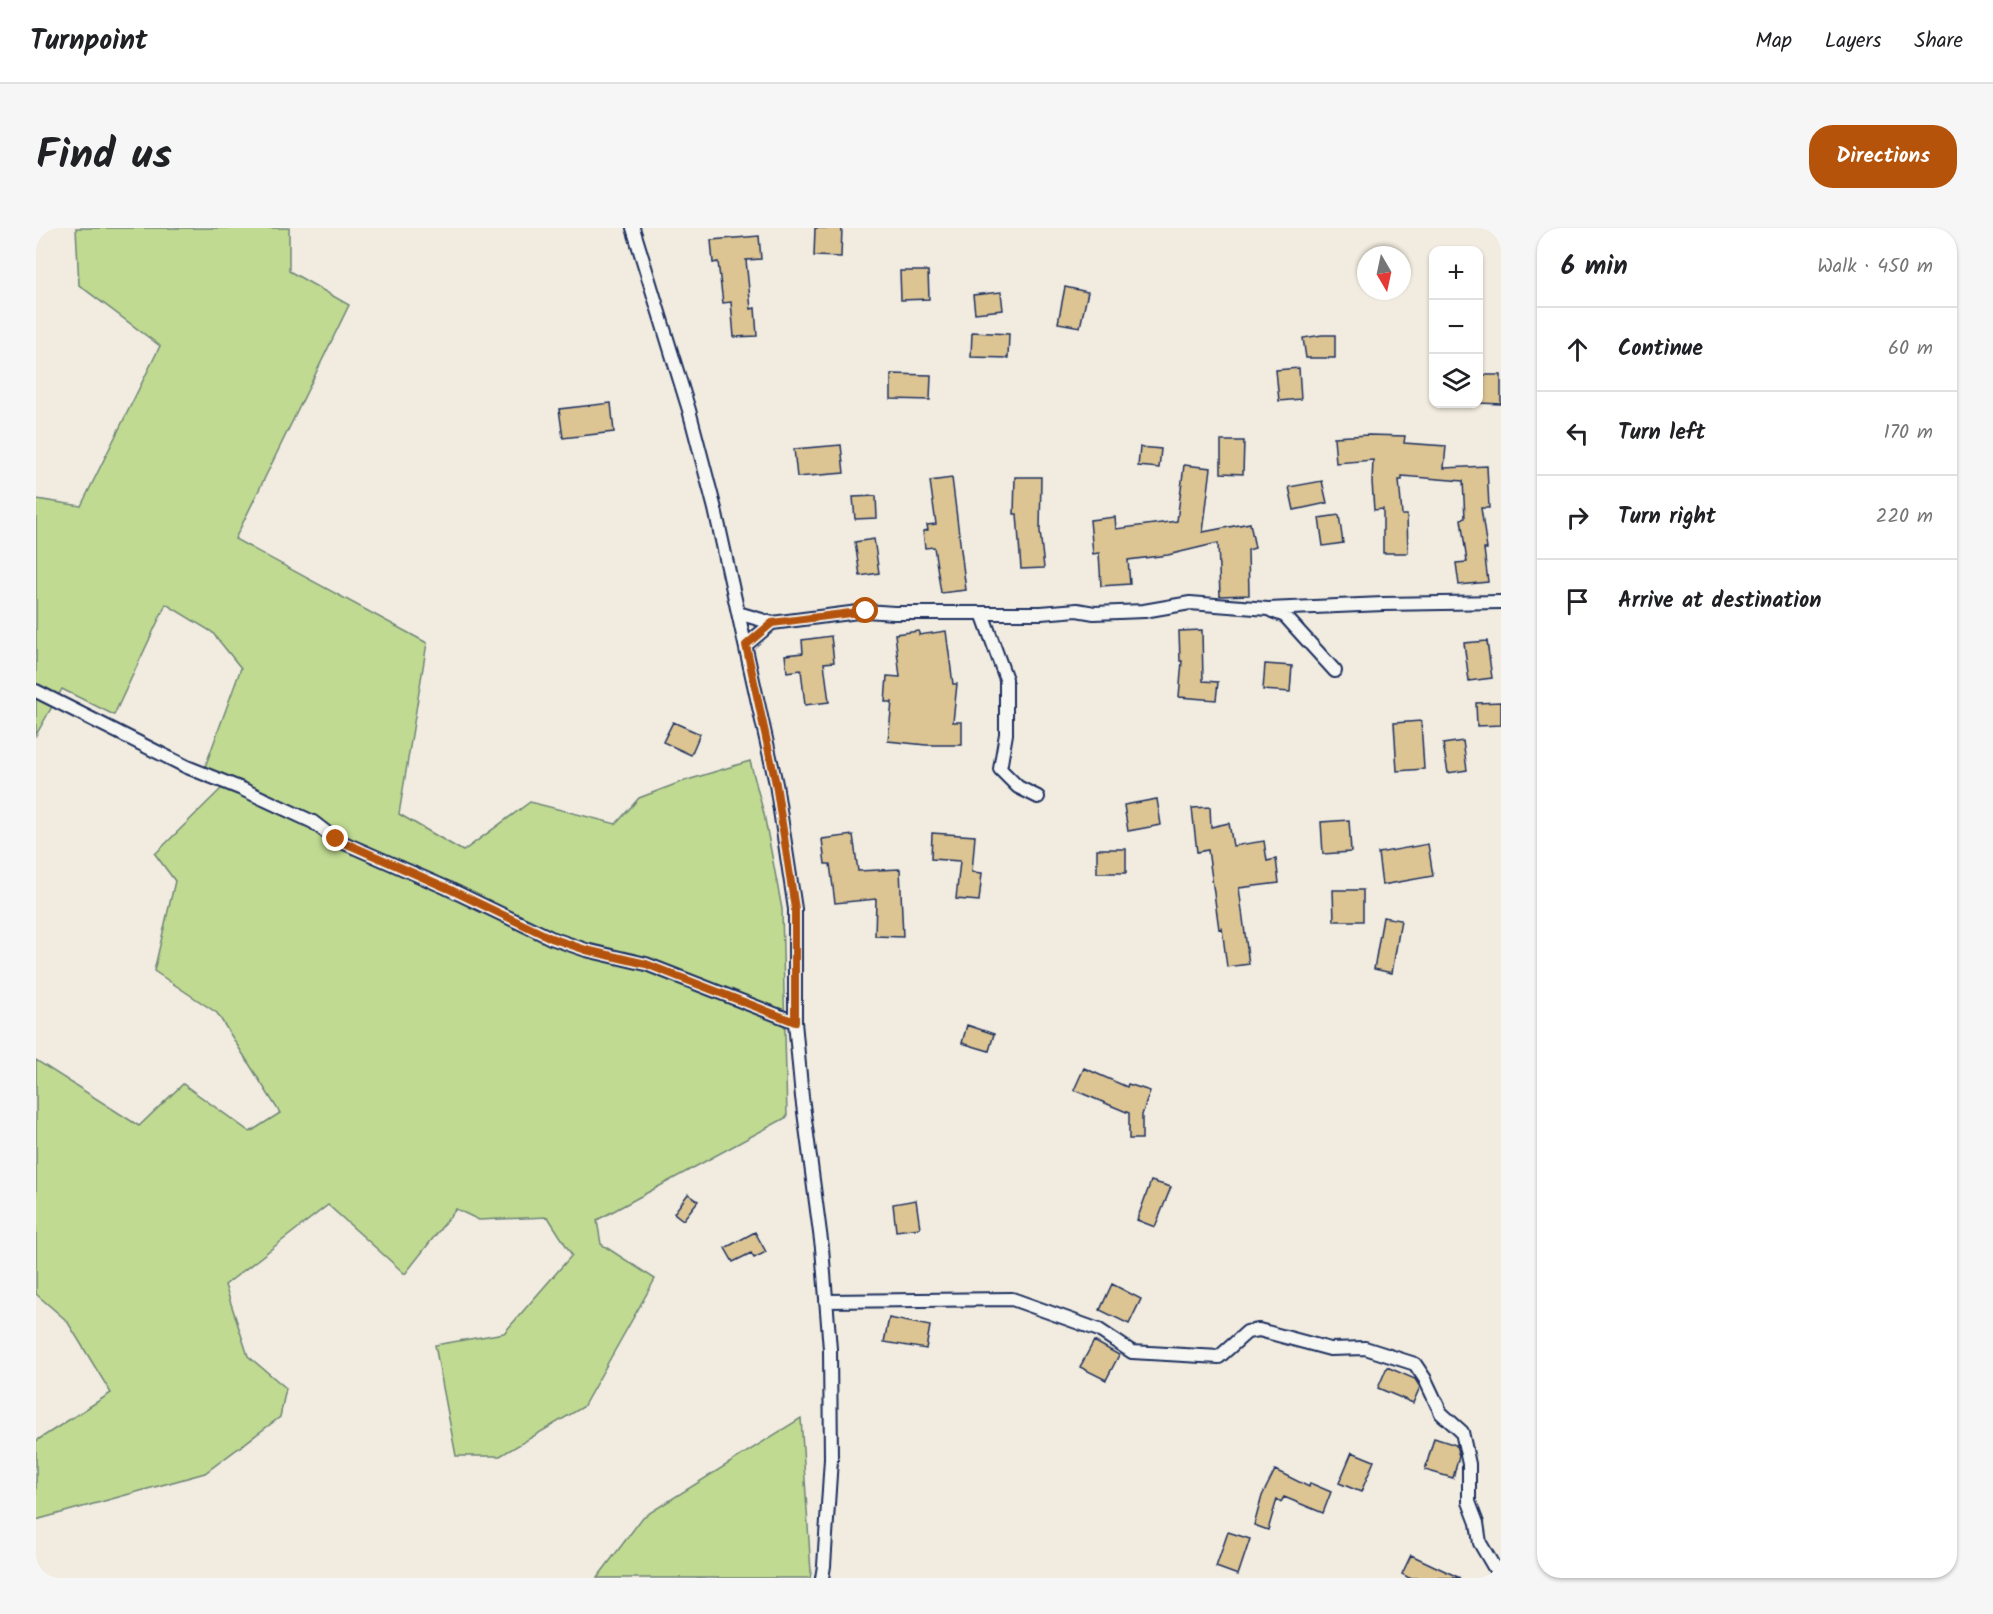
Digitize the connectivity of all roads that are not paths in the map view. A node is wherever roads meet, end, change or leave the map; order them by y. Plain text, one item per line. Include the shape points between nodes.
1 (633, 228) edge
2 (1501, 602) edge
3 (1268, 609) junction
4 (982, 613) junction
5 (738, 614) junction
6 (772, 623) junction
7 (746, 645) junction
8 (1335, 671) dead end
9 (36, 691) edge
10 (1038, 797) dead end
11 (795, 1022) junction
12 (826, 1300) junction
13 (1501, 1575) edge
14 (822, 1578) edge

1 - 5 street via 689,410
2 - 3 street
3 - 4 street via 1190,603 1144,611
3 - 8 street via 1285,616
4 - 6 street via 866,611
4 - 10 street via 1006,679 1006,734 1000,769 1018,787
5 - 6 street
5 - 7 street
6 - 7 street
7 - 11 street via 776,784 795,909
9 - 11 street via 187,767 313,822 336,839 551,938 646,964
11 - 12 street
12 - 13 street via 1012,1299 1100,1330 1132,1352 1219,1357 1247,1332 1259,1330 1330,1349 1365,1348 1415,1364 1441,1413 1462,1432 1469,1464 1469,1502 1480,1543
12 - 14 street via 831,1459

